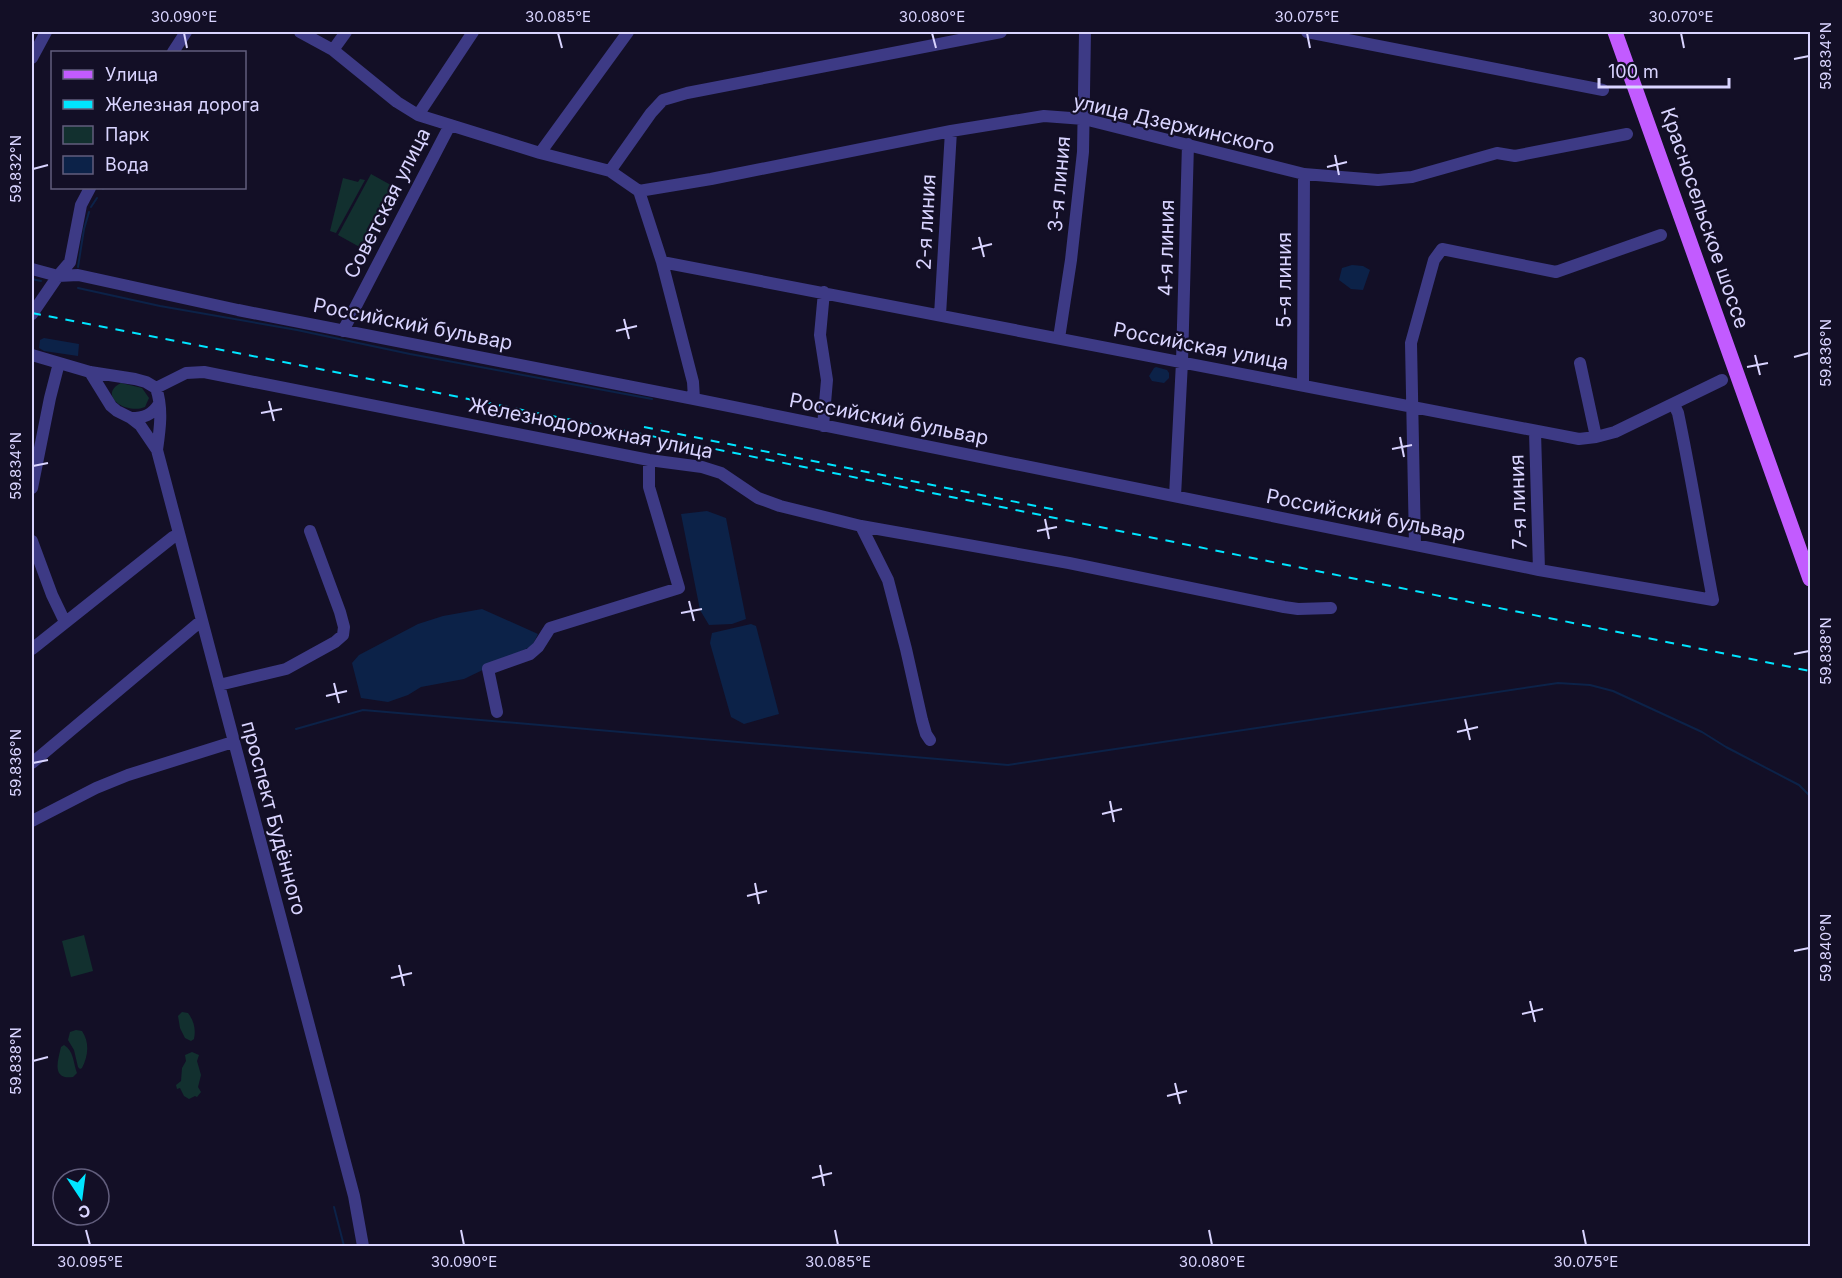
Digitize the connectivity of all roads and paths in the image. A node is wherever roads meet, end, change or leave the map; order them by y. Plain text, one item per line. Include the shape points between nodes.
1 (46, 32) edge
2 (186, 32) edge
3 (300, 32) edge
4 (346, 32) edge
5 (473, 32) edge
6 (628, 32) edge
7 (1001, 32) edge
8 (1085, 32) edge
9 (1307, 32) edge
10 (1615, 32) edge
11 (333, 50) junction
12 (174, 51) edge
13 (32, 58) edge
14 (1603, 90) dead end
15 (418, 115) junction
16 (1084, 119) junction
17 (450, 125) junction
18 (951, 131) junction
19 (1627, 134) dead end
20 (1188, 144) junction
21 (540, 153) junction
22 (610, 171) junction
23 (1304, 174) junction
24 (89, 189) edge
25 (639, 191) junction
26 (1662, 235) dead end
27 (663, 262) junction
28 (32, 269) edge
29 (58, 276) junction
30 (824, 292) junction
31 (32, 314) edge
32 (940, 315) junction
33 (343, 331) junction
34 (1059, 338) junction
35 (32, 355) edge
36 (1182, 362) junction
37 (59, 363) junction
38 (1580, 363) dead end
39 (90, 372) junction
40 (121, 376) junction
41 (1722, 380) dead end
42 (1303, 385) junction
43 (156, 388) junction
44 (106, 396) junction
45 (694, 399) junction
46 (159, 404) junction
47 (1674, 405) junction
48 (1412, 406) junction
49 (131, 417) junction
50 (823, 426) junction
51 (1535, 432) junction
52 (1596, 438) junction
53 (157, 450) junction
54 (649, 460) junction
55 (32, 488) edge
56 (1175, 496) junction
57 (861, 526) junction
58 (310, 531) dead end
59 (179, 535) junction
60 (32, 541) edge
61 (1415, 545) junction
62 (1539, 570) junction
63 (1810, 579) edge
64 (1331, 608) dead end
65 (65, 621) junction
66 (201, 621) junction
67 (32, 649) edge
68 (219, 685) junction
69 (497, 712) dead end
70 (930, 740) dead end
71 (233, 742) junction
72 (32, 763) edge
73 (32, 821) edge
74 (354, 1196) junction
75 (363, 1246) edge
76 (370, 1246) edge

1 - 13 street
2 - 12 street
3 - 11 street
4 - 11 street
5 - 15 street
6 - 21 street
7 - 22 street via 663,100
8 - 16 street, 3-я линия
9 - 14 street
10 - 63 main road, Красносельское шоссе
11 - 15 street
15 - 17 street
16 - 18 street, улица Дзержинского via 1044,116
16 - 20 street, улица Дзержинского
16 - 34 street, 3-я линия via 1071,260
17 - 21 street
17 - 33 street, Советская улица
18 - 25 street, улица Дзержинского
18 - 32 street, 2-я линия
19 - 23 street, улица Дзержинского via 1515,156 1497,153 1412,177 1378,180
20 - 23 street, улица Дзержинского
20 - 36 street, 4-я линия
21 - 22 street
22 - 25 street
23 - 42 street, 5-я линия
24 - 29 street via 81,205 70,262
25 - 27 street
26 - 48 street via 1556,272 1442,249 1434,260 1411,343
27 - 30 street, Российская улица
27 - 45 street
28 - 29 street, Российский бульвар
29 - 31 street
29 - 33 street, Российский бульвар via 78,275
30 - 32 street, Российская улица
30 - 50 street via 820,335 827,380
32 - 34 street, Российская улица
33 - 45 street, Российский бульвар
34 - 36 street, Российская улица
35 - 37 street
36 - 42 street, Российская улица
36 - 56 street, 4-я линия
37 - 39 street
37 - 55 street
38 - 52 street
39 - 40 street
39 - 44 street
40 - 43 street
40 - 44 street via 111,384
41 - 47 street, Российская улица
42 - 48 street, Российская улица
43 - 46 street
43 - 54 street, Железнодорожная улица via 186,373 204,372
44 - 49 street via 115,409
45 - 50 street, Российский бульвар
46 - 49 street via 148,416
46 - 53 street, проспект Будённого
47 - 52 street, Российская улица
47 - 62 street, Российский бульвар via 1690,467 1713,600
48 - 51 street, Российская улица
48 - 61 street
49 - 53 street, проспект Будённого
50 - 56 street, Российский бульвар
51 - 52 street, Российская улица
51 - 62 street, 7-я линия
53 - 59 street, проспект Будённого
54 - 57 street, Железнодорожная улица via 702,467 721,473 758,498
54 - 69 street via 649,487 679,588 550,628 530,654 488,669
56 - 61 street, Российский бульвар
57 - 64 street, Железнодорожная улица via 1284,607
57 - 70 street via 888,580
58 - 68 street via 340,612 343,635 286,669
59 - 65 street
59 - 66 street, проспект Будённого
60 - 65 street
61 - 62 street, Российский бульвар
65 - 67 street
66 - 68 street, проспект Будённого
66 - 72 street
68 - 71 street, проспект Будённого
71 - 73 street via 128,775
71 - 74 street, проспект Будённого
74 - 75 street, проспект Будённого
74 - 76 street, проспект Будённого

